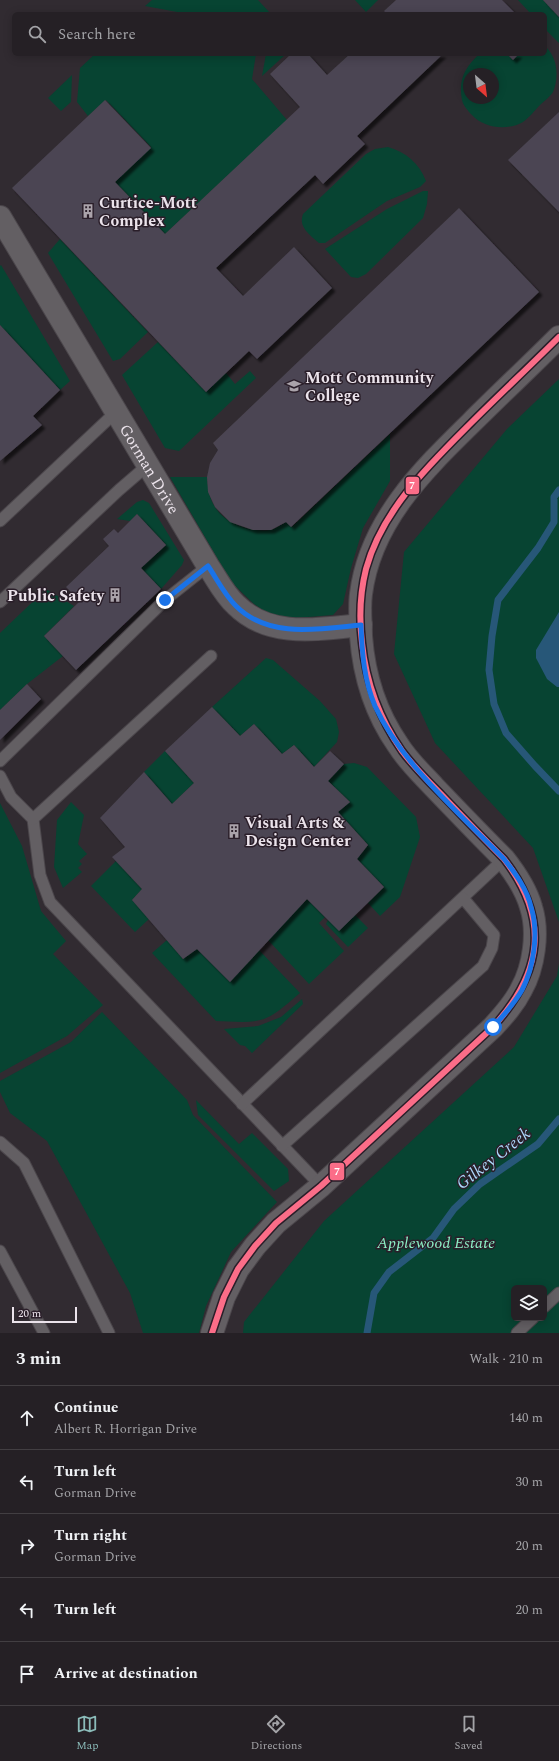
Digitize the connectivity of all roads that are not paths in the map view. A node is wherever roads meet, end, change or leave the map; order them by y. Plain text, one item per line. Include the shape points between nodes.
1 (0, 217) edge
2 (559, 337) edge
3 (117, 411) junction
4 (148, 466) junction
5 (0, 521) edge
6 (208, 566) junction
7 (0, 602) edge
8 (361, 625) junction
9 (211, 656) dead end
10 (0, 761) edge
11 (0, 776) edge
12 (33, 819) junction
13 (504, 859) junction
14 (463, 898) junction
15 (242, 1104) junction
16 (0, 1142) edge
17 (282, 1146) junction
18 (321, 1186) junction
19 (0, 1251) edge
20 (559, 1293) edge
21 (547, 1304) edge
22 (530, 1321) edge
23 (107, 1332) edge
24 (44, 1333) edge
25 (212, 1333) edge
26 (517, 1333) edge

1 - 3 street, Gorman Drive
2 - 8 street via 432,461 394,508 369,562 361,594
3 - 4 street, Gorman Drive
3 - 5 lane
4 - 6 street, Gorman Drive
4 - 7 lane
6 - 8 street, Gorman Drive via 236,606 263,623 299,630
6 - 10 lane via 165,600
8 - 13 street via 363,658 368,682 375,705 398,747
9 - 12 lane
11 - 12 lane via 11,797
12 - 15 lane via 40,875 50,902
13 - 14 lane
13 - 18 street via 516,875 532,907 534,949 522,990 510,1009 493,1027
14 - 15 lane
14 - 17 lane via 494,934 492,948 483,966
15 - 17 lane
16 - 23 lane via 24,1162
17 - 18 lane
18 - 25 street via 276,1223 255,1246 238,1269 224,1298
19 - 24 lane
20 - 21 lane
22 - 26 lane

